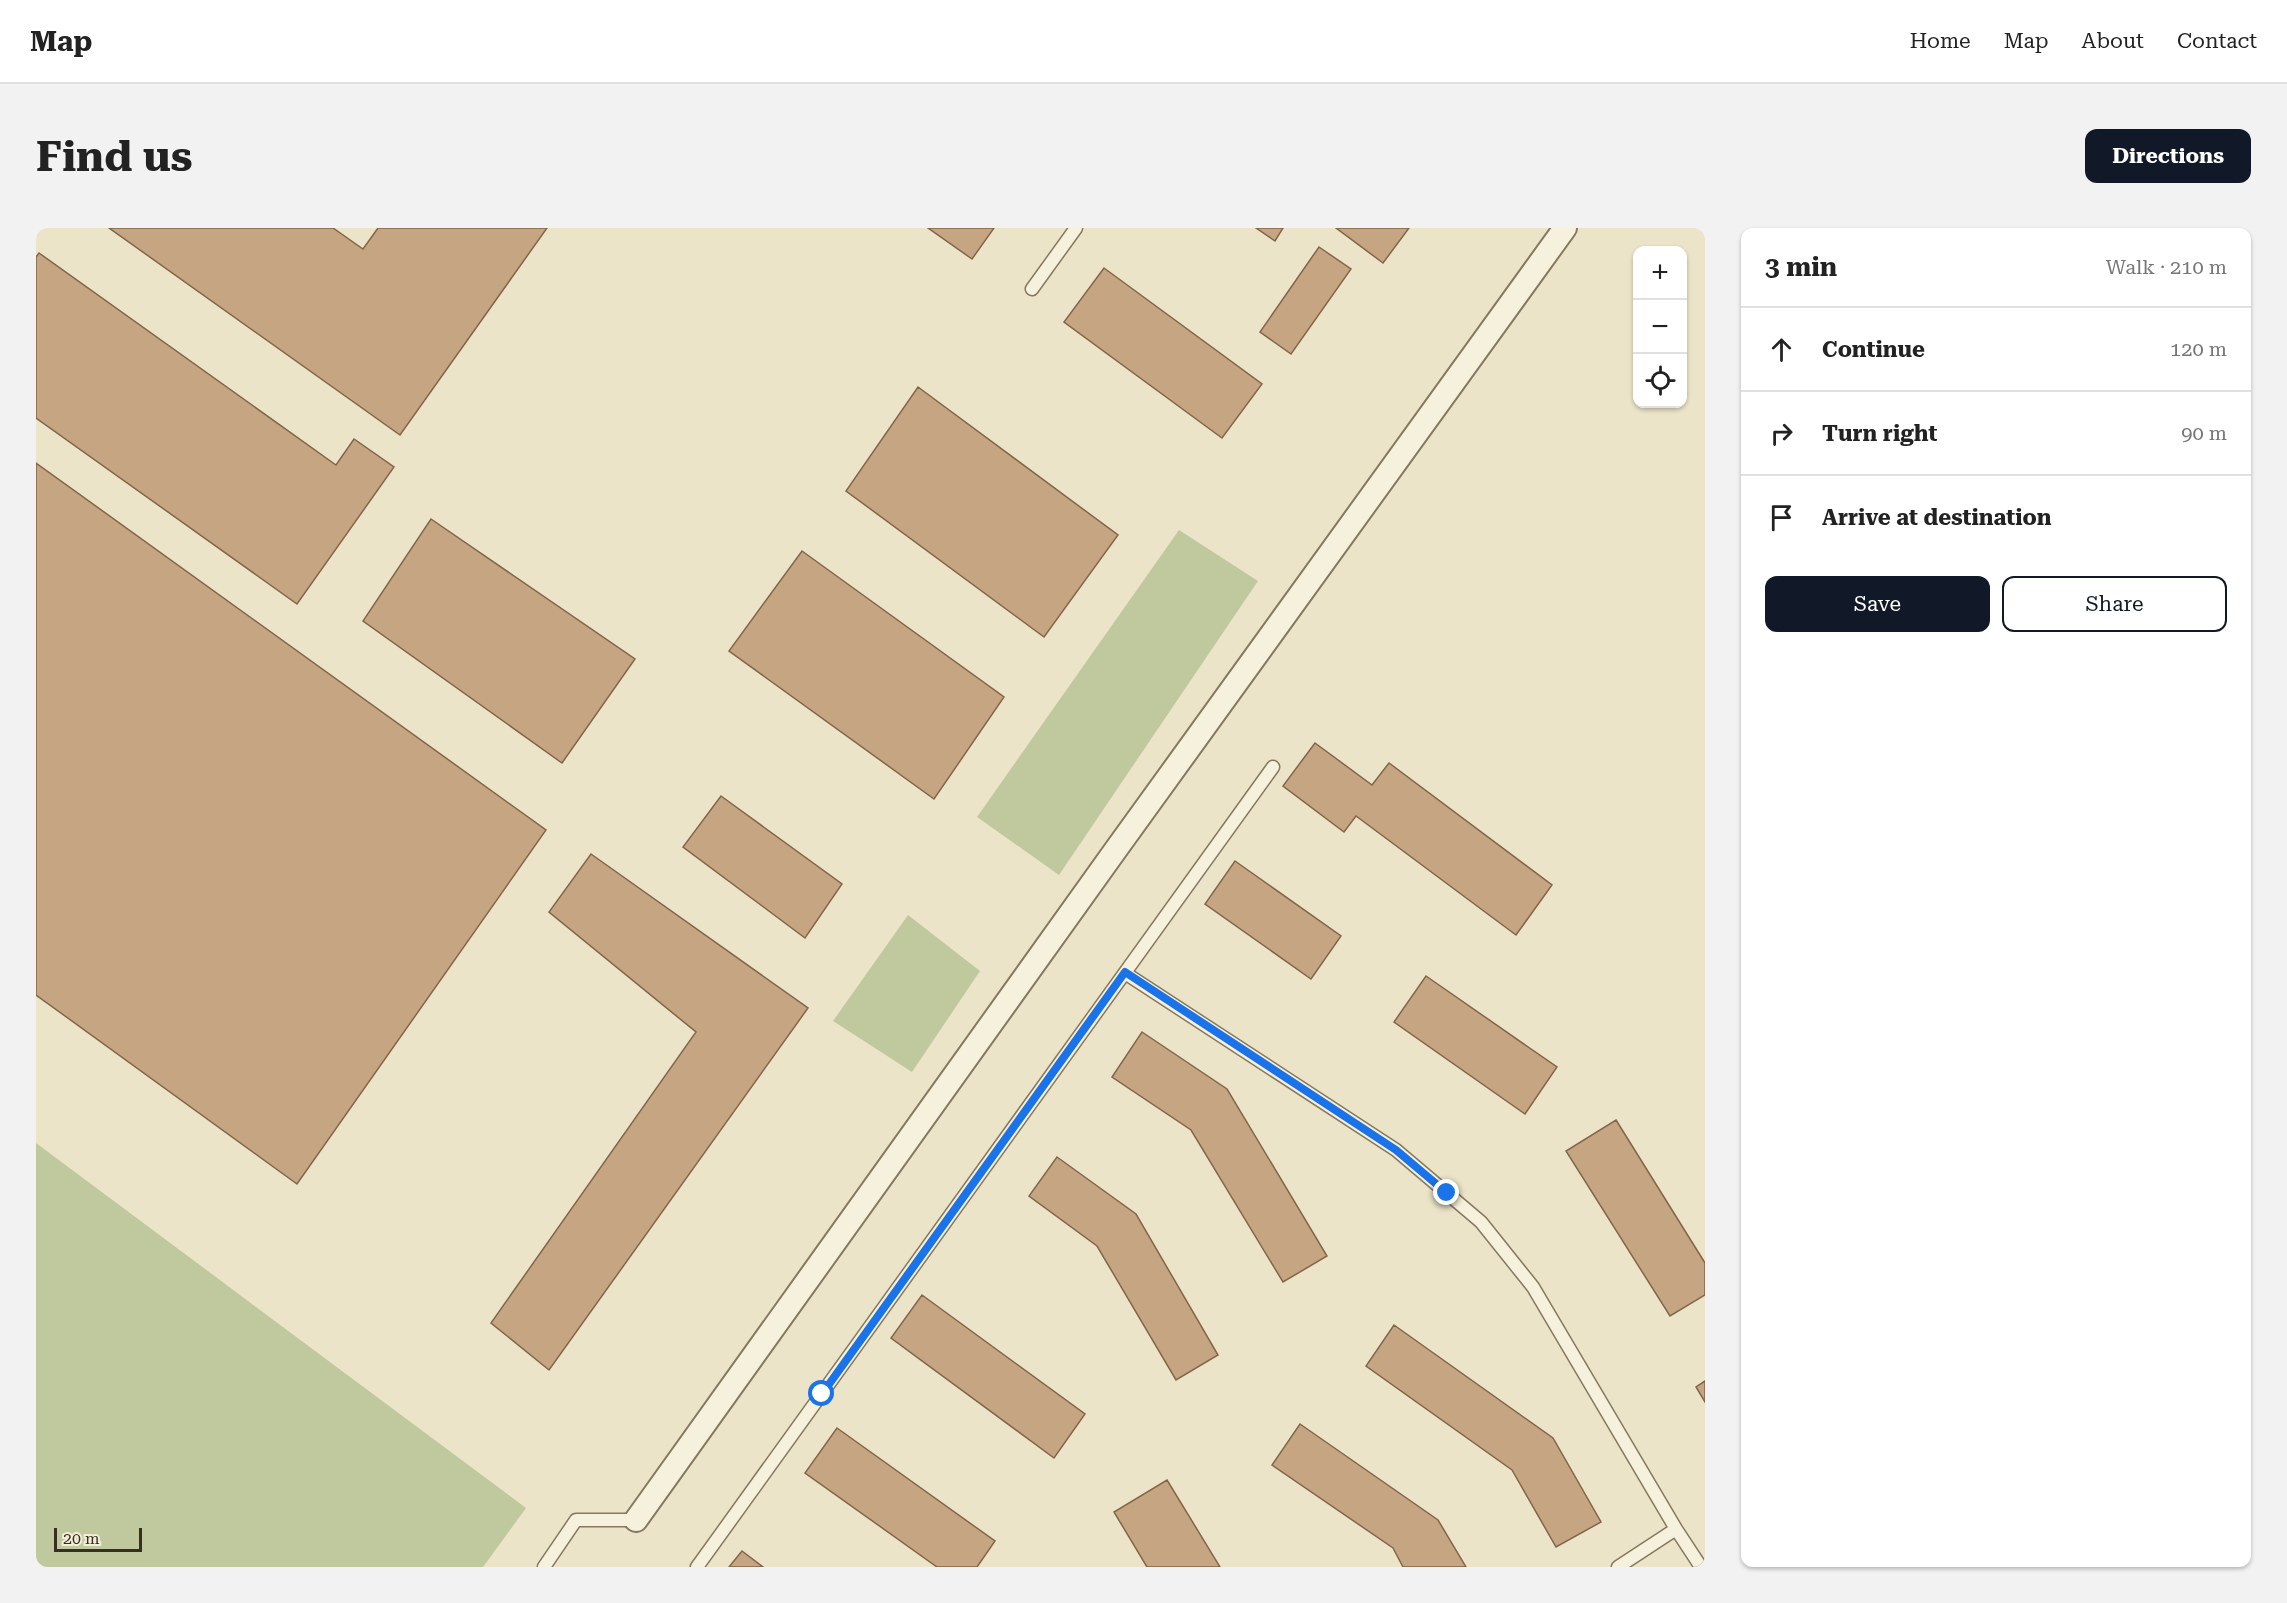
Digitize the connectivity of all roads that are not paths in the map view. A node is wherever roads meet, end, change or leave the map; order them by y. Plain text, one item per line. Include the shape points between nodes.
1 (1076, 228) edge
2 (1565, 228) edge
3 (1032, 289) dead end
4 (1273, 767) dead end
5 (1125, 972) junction
6 (636, 1520) joint
7 (1676, 1529) junction
8 (544, 1567) edge
9 (697, 1567) edge
10 (1618, 1567) edge
11 (1701, 1567) edge

1 - 3 lane
2 - 6 street
4 - 5 lane
5 - 7 lane via 1396,1150 1481,1222 1533,1287
5 - 9 lane
6 - 8 lane via 576,1520
7 - 10 lane
7 - 11 lane

